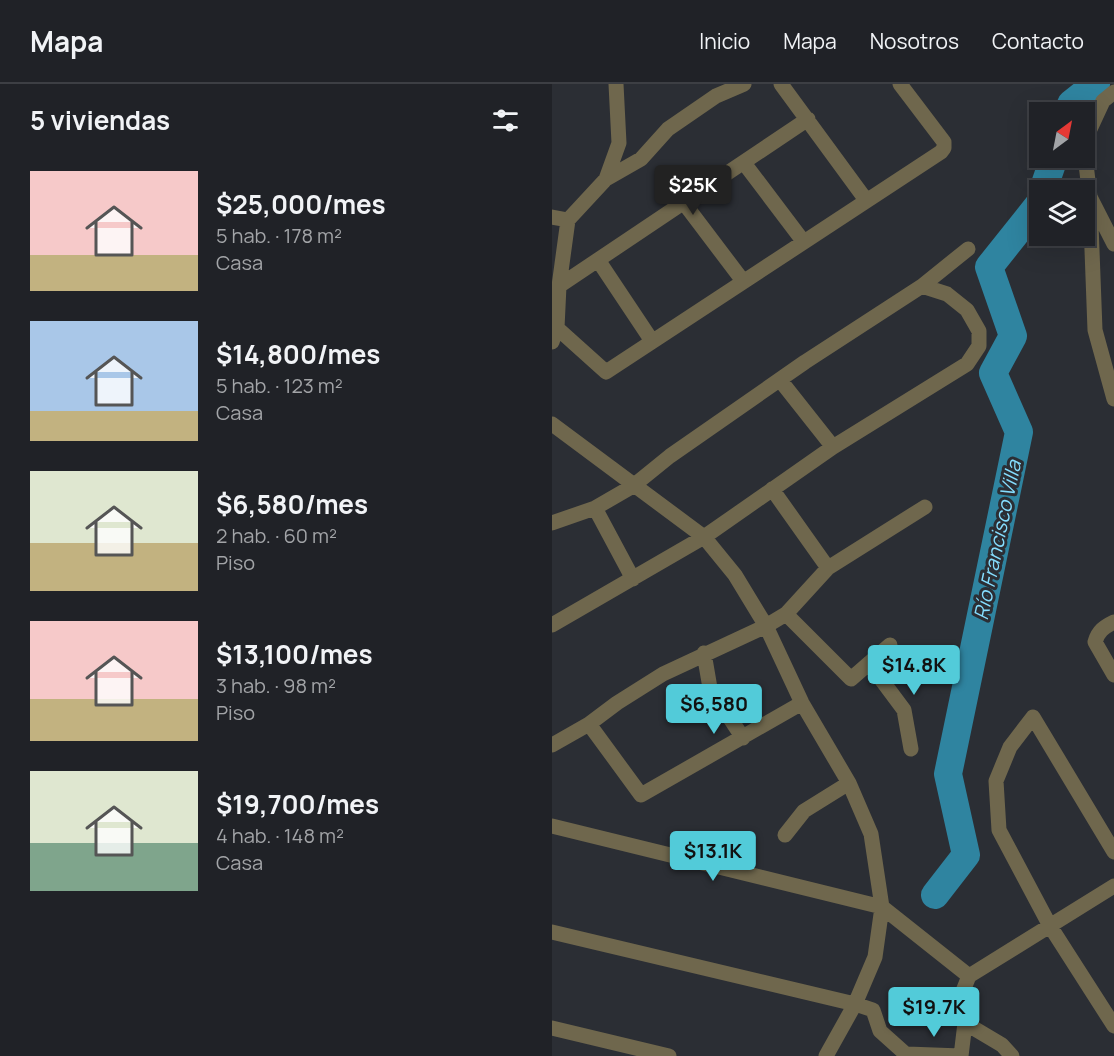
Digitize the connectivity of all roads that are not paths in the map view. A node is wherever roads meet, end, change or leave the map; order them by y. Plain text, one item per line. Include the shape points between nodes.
1 (616, 84) edge
2 (744, 84) edge
3 (781, 84) edge
4 (900, 84) edge
5 (1114, 92) edge
6 (1095, 118) edge
7 (808, 119) junction
8 (744, 163) junction
9 (606, 179) junction
10 (866, 200) junction
11 (684, 203) junction
12 (1095, 207) edge
13 (552, 217) edge
14 (568, 220) junction
15 (803, 241) junction
16 (1114, 244) edge
17 (1092, 246) edge
18 (968, 249) dead end
19 (598, 260) junction
20 (743, 281) junction
21 (559, 286) junction
22 (922, 286) junction
23 (554, 335) edge
24 (652, 341) junction
25 (780, 380) junction
26 (1114, 399) edge
27 (552, 424) edge
28 (833, 447) junction
29 (633, 486) junction
30 (772, 489) junction
31 (925, 507) dead end
32 (596, 508) junction
33 (552, 523) edge
34 (704, 537) junction
35 (828, 568) junction
36 (633, 579) junction
37 (786, 614) junction
38 (1114, 622) edge
39 (552, 626) edge
40 (766, 626) junction
41 (890, 645) dead end
42 (704, 653) junction
43 (869, 663) junction
44 (1114, 675) edge
45 (802, 703) junction
46 (589, 724) junction
47 (743, 738) junction
48 (552, 745) edge
49 (911, 749) dead end
50 (849, 783) junction
51 (552, 826) edge
52 (785, 835) dead end
53 (1114, 852) edge
54 (1114, 886) edge
55 (882, 907) junction
56 (1050, 926) junction
57 (552, 932) edge
58 (969, 975) junction
59 (855, 1004) junction
60 (965, 1023) junction
61 (1114, 1026) edge
62 (552, 1028) edge
63 (908, 1055) edge
64 (669, 1056) edge
65 (826, 1056) edge
66 (961, 1056) edge
67 (1012, 1056) edge

1 - 9 street via 619,143
2 - 9 street via 716,96 668,129 641,159
3 - 7 street
4 - 10 street via 944,147
5 - 6 street via 1103,101
7 - 8 street
7 - 10 street
8 - 11 street
8 - 15 street
9 - 14 street
10 - 15 street
11 - 19 street
11 - 20 street
12 - 16 street
13 - 14 street
14 - 21 street
15 - 20 street
17 - 26 street via 1095,330
18 - 22 street
19 - 21 street
19 - 24 street
20 - 24 street
21 - 23 street
22 - 25 street
22 - 28 street via 947,294 967,310 979,332 979,346 967,363
23 - 24 street via 606,372
25 - 28 street
25 - 29 street
27 - 29 street
28 - 30 street
29 - 32 street
29 - 34 street
30 - 34 street
30 - 35 street
31 - 35 street
32 - 33 street
32 - 36 street
34 - 36 street
34 - 40 street via 735,575
35 - 37 street
36 - 39 street
37 - 40 street
37 - 43 street via 851,679
38 - 44 street via 1102,628 1095,642
40 - 42 street
40 - 45 street
41 - 43 street
42 - 46 street via 616,703
42 - 47 street via 710,688
43 - 49 street via 904,710
45 - 47 street
45 - 50 street
46 - 47 street via 641,795
46 - 48 street
50 - 52 street via 804,811
50 - 55 street via 872,834
51 - 55 street
53 - 56 street via 1033,717 1010,747 996,781 999,830
54 - 56 street
55 - 58 street
55 - 59 street via 875,957
56 - 58 street
56 - 61 street
57 - 59 street
58 - 60 street via 962,996
59 - 63 street via 873,1010 880,1031
59 - 65 street
60 - 66 street
60 - 67 street via 1002,1045
62 - 64 street
63 - 66 street

